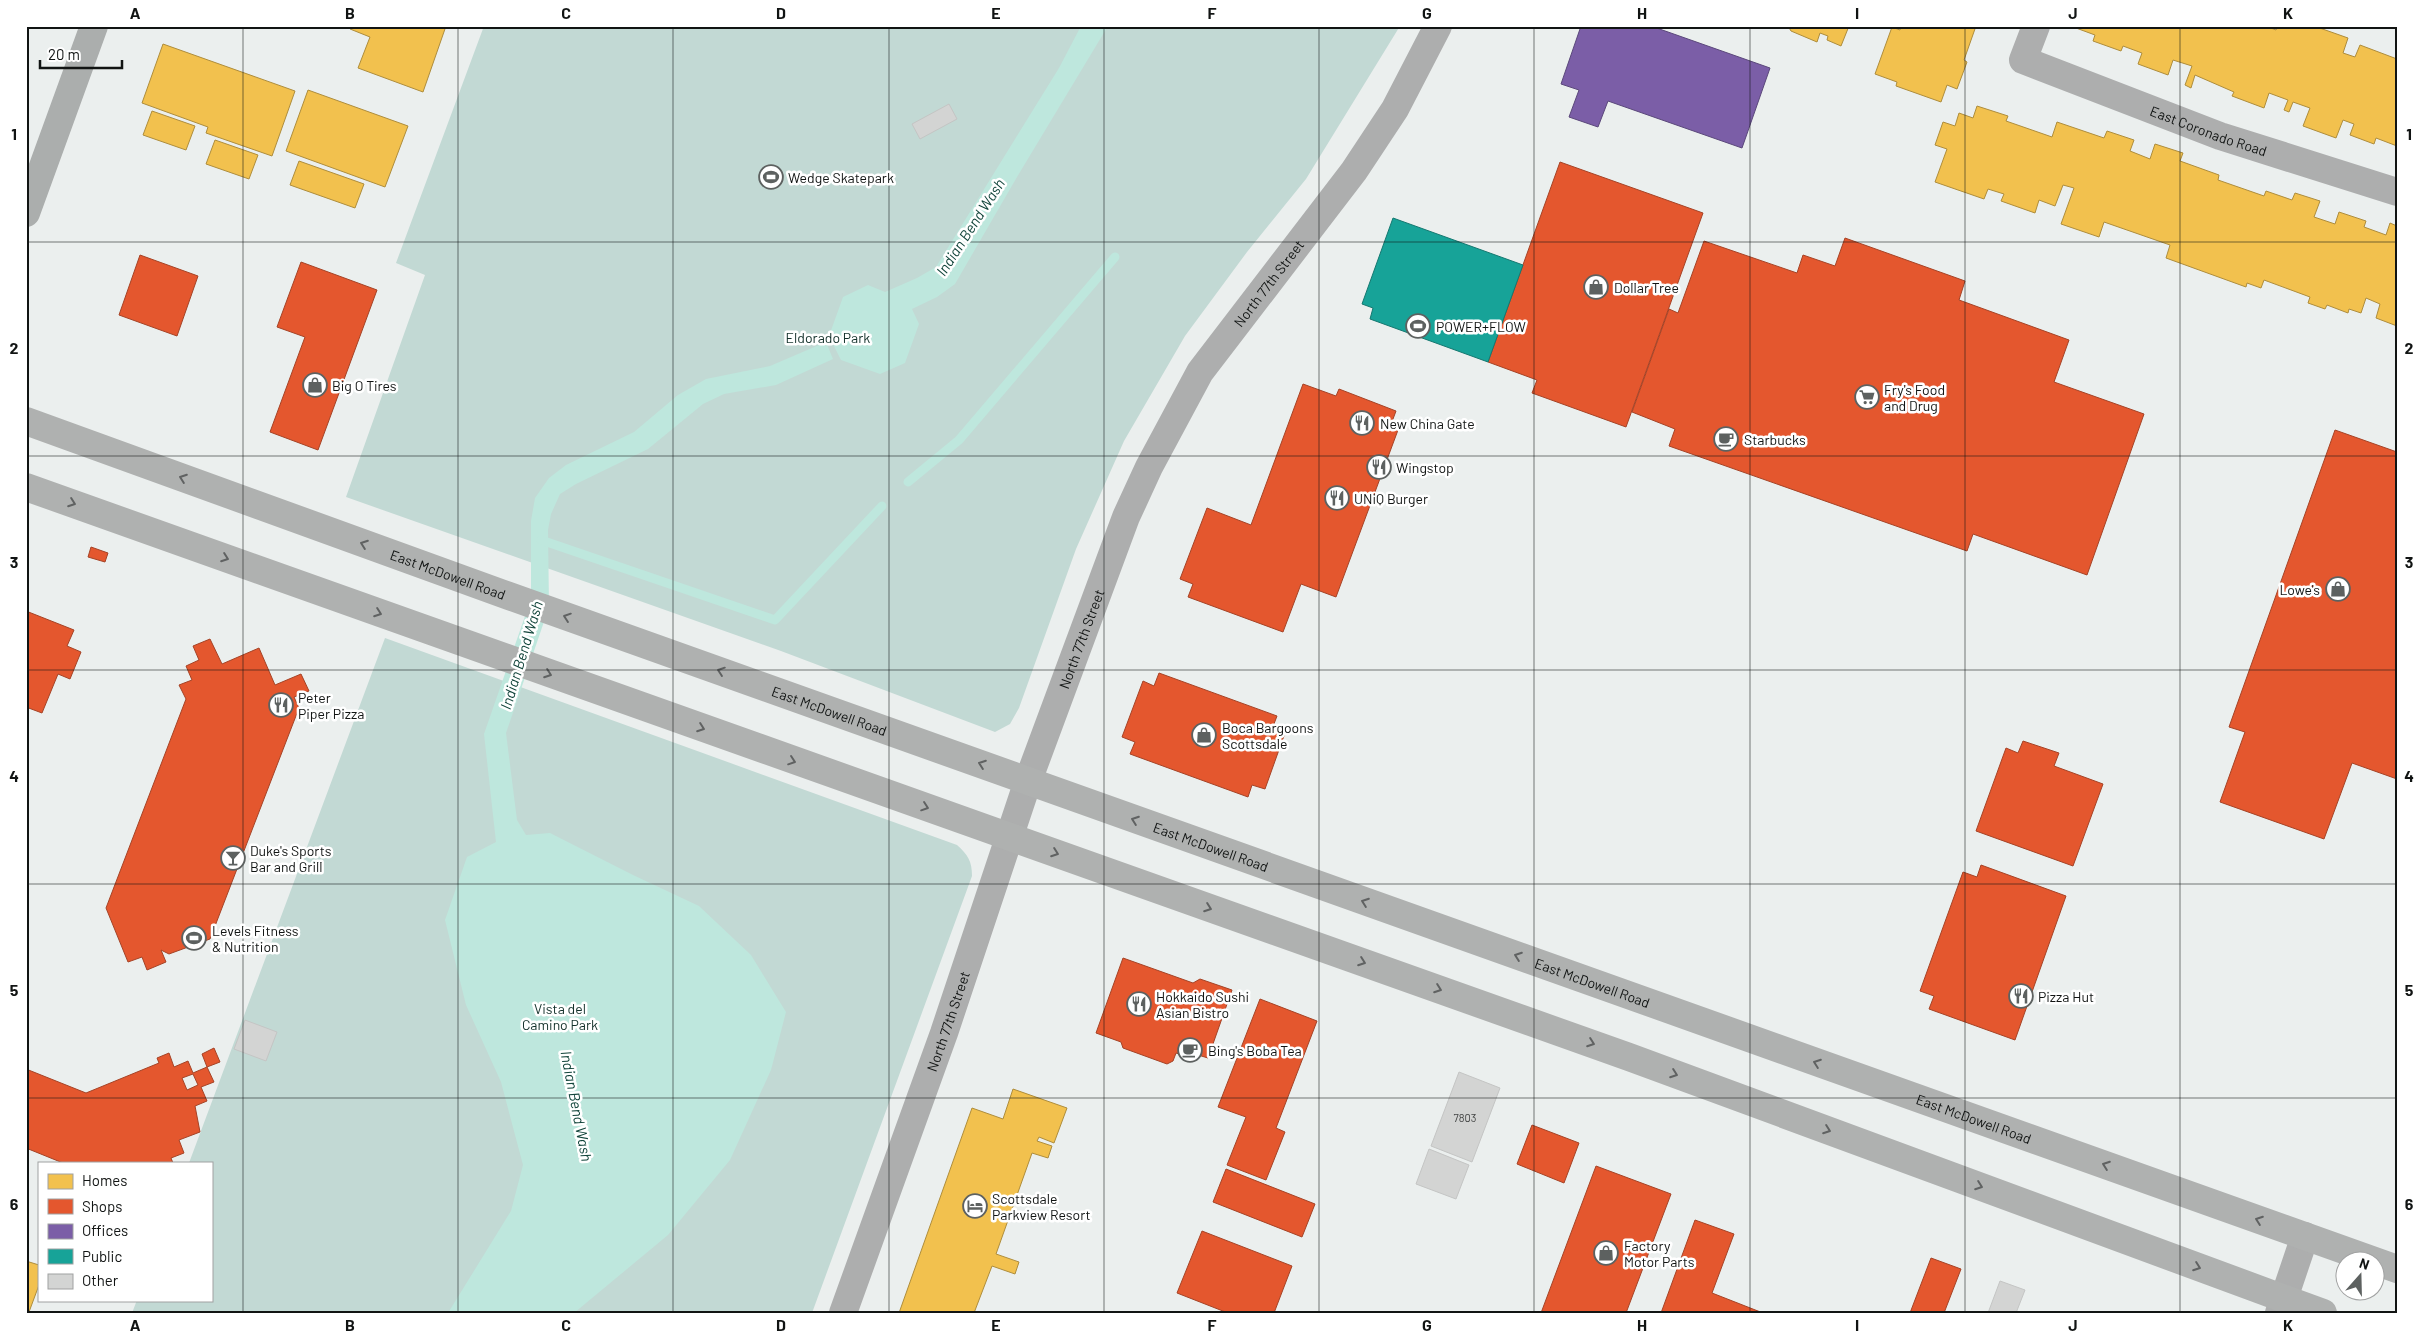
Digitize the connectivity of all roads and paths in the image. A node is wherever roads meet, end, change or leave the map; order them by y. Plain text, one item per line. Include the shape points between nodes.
1 (94, 26) edge
2 (1438, 26) edge
3 (2036, 26) edge
4 (2397, 192) edge
5 (26, 213) edge
6 (26, 421) edge
7 (26, 487) edge
8 (1028, 781) junction
9 (1009, 837) junction
10 (2305, 1236) junction
11 (2397, 1269) edge
12 (2282, 1306) edge
13 (843, 1313) edge
14 (2322, 1313) edge

1 - 5 street
2 - 8 street, North 77th Street via 1395,108 1354,171 1200,372 1148,467 1126,517
3 - 4 street, East Coronado Road via 2023,60 2220,136
8 -> 6 main road, East McDowell Road
7 -> 9 main road
8 - 9 street, North 77th Street
10 -> 8 main road, East McDowell Road
9 -> 12 main road via 1629,1057
9 - 13 street, North 77th Street via 944,1033
10 - 11 main road, East McDowell Road
10 - 12 street
12 - 14 main road

